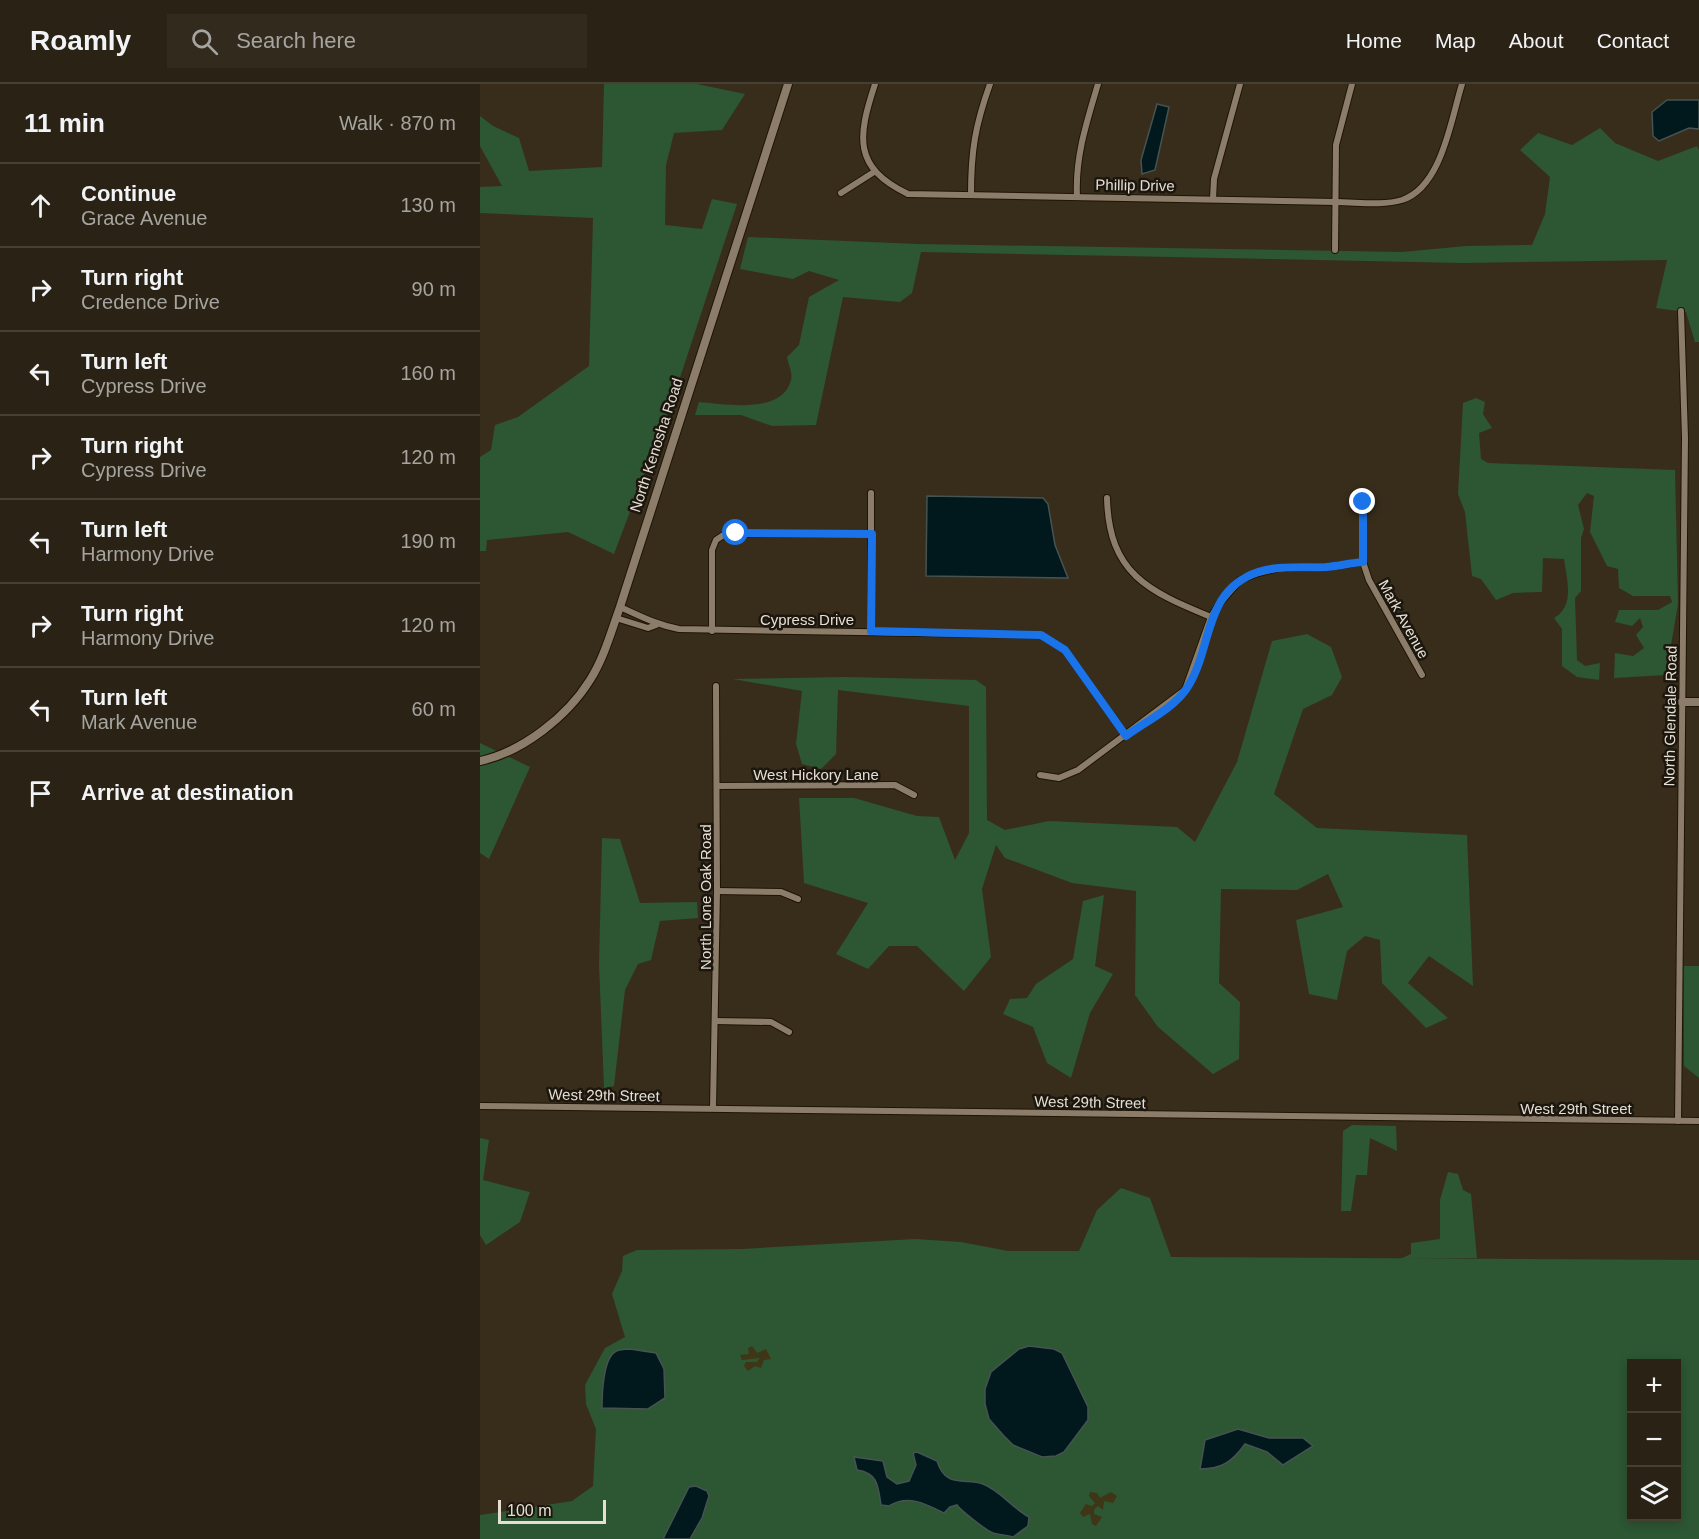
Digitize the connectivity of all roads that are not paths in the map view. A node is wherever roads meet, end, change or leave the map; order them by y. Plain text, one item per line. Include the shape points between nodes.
1 (788, 84) edge
2 (875, 84) edge
3 (990, 84) edge
4 (1098, 84) edge
5 (1240, 84) edge
6 (1352, 84) edge
7 (1462, 84) edge
8 (874, 172) junction
9 (841, 193) dead end
10 (971, 195) junction
11 (1077, 196) junction
12 (1213, 199) junction
13 (1336, 202) junction
14 (1335, 250) dead end
15 (1681, 311) dead end
16 (871, 493) dead end
17 (1107, 498) dead end
18 (1363, 502) dead end
19 (872, 534) junction
20 (1363, 562) junction
21 (620, 607) junction
22 (1211, 617) junction
23 (616, 618) junction
24 (656, 625) junction
25 (712, 631) junction
26 (871, 631) junction
27 (1422, 675) dead end
28 (716, 686) dead end
29 (1682, 702) junction
30 (1699, 702) edge
31 (1126, 736) junction
32 (480, 761) edge
33 (1040, 775) dead end
34 (717, 786) junction
35 (914, 795) dead end
36 (717, 891) junction
37 (798, 899) dead end
38 (715, 1021) junction
39 (789, 1032) dead end
40 (480, 1106) edge
41 (713, 1108) junction
42 (1678, 1121) junction
43 (1699, 1121) edge

1 - 21 street, North Kenosha Road
2 - 8 street via 862,132 863,148
3 - 10 street via 975,126
4 - 11 street via 1081,145
5 - 12 street via 1214,179
6 - 13 street via 1338,134
7 - 13 street, Phillip Drive via 1432,177 1418,191 1402,200
8 - 9 street
8 - 10 street, Phillip Drive via 908,194
10 - 11 street, Phillip Drive
11 - 12 street, Phillip Drive
12 - 13 street, Phillip Drive
13 - 14 street
15 - 29 street, North Glendale Road via 1685,438
16 - 19 street
17 - 22 street via 1107,520 1114,542 1142,584
18 - 20 street, Mark Avenue
19 - 25 street via 725,534 716,540 712,550
19 - 26 street
20 - 22 street via 1258,573 1240,580
20 - 27 street, Mark Avenue via 1369,580
21 - 23 street, North Kenosha Road
21 - 24 street, Cypress Drive
22 - 31 street via 1185,690
23 - 24 street, Cypress Drive via 648,628
23 - 32 street, North Kenosha Road via 589,681 560,715 521,744
24 - 25 street, Cypress Drive
25 - 26 street, Cypress Drive
26 - 31 street, Cypress Drive via 1041,635 1065,650
28 - 34 street, North Lone Oak Road
29 - 30 street
29 - 42 street, North Glendale Road
31 - 33 street via 1078,770 1059,778
34 - 35 street, West Hickory Lane via 895,786
34 - 36 street, North Lone Oak Road
36 - 37 street via 781,892
36 - 38 street, North Lone Oak Road
38 - 39 street via 771,1022
38 - 41 street, North Lone Oak Road
40 - 41 street, West 29th Street
41 - 42 street, West 29th Street
42 - 43 street, West 29th Street

